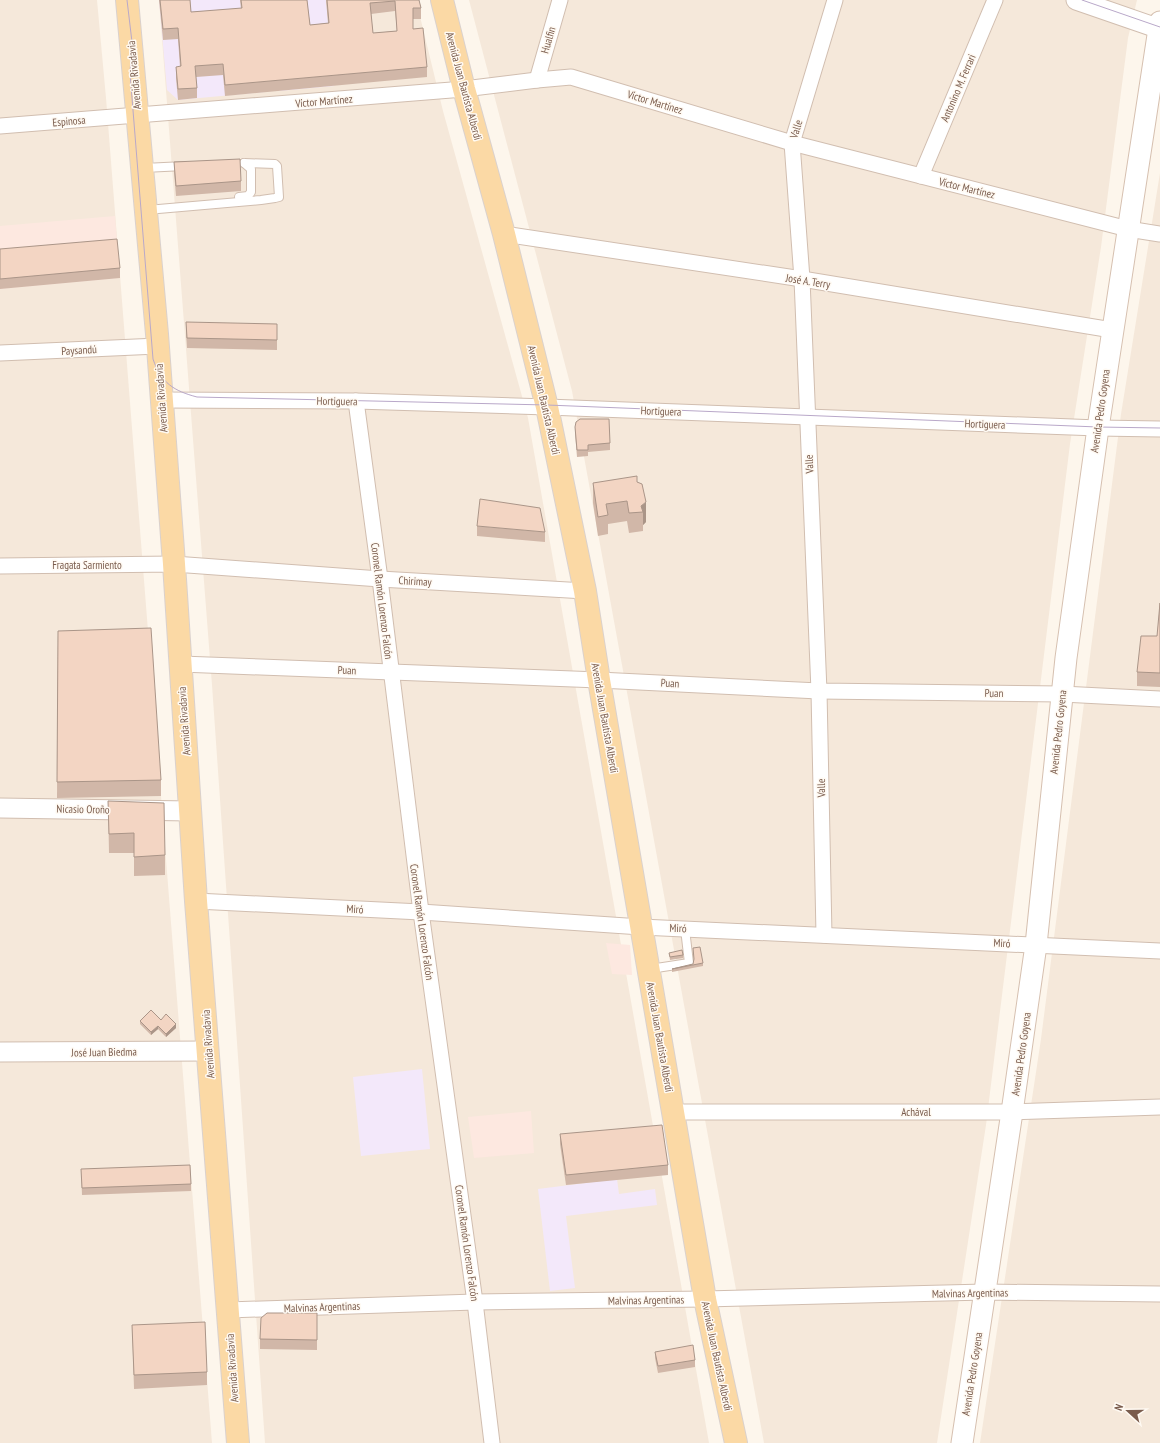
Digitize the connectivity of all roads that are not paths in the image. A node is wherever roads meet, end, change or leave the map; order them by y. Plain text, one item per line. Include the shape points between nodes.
1 (127, 0) edge
2 (442, 0) edge
3 (560, 0) edge
4 (835, 0) edge
5 (996, 0) edge
6 (1076, 0) edge
7 (1160, 26) edge
8 (537, 80) junction
9 (464, 89) junction
10 (138, 115) junction
11 (0, 126) edge
12 (792, 143) junction
13 (189, 166) edge
14 (142, 168) junction
15 (921, 176) junction
16 (216, 204) junction
17 (146, 210) junction
18 (1128, 229) junction
19 (504, 234) junction
20 (1160, 234) edge
21 (802, 280) junction
22 (1112, 330) junction
23 (158, 346) junction
24 (0, 354) edge
25 (162, 400) junction
26 (356, 401) junction
27 (547, 407) junction
28 (807, 417) junction
29 (1098, 428) junction
30 (1160, 430) edge
31 (174, 564) junction
32 (0, 566) edge
33 (380, 579) junction
34 (585, 591) junction
35 (180, 664) junction
36 (391, 672) junction
37 (599, 680) junction
38 (819, 691) junction
39 (1062, 694) junction
40 (1160, 699) edge
41 (0, 808) edge
42 (190, 811) junction
43 (196, 901) junction
44 (421, 912) junction
45 (641, 927) junction
46 (685, 929) junction
47 (824, 934) junction
48 (1036, 945) junction
49 (1160, 951) edge
50 (648, 970) junction
51 (208, 1051) junction
52 (0, 1052) edge
53 (1160, 1107) edge
54 (673, 1112) junction
55 (1012, 1112) junction
56 (985, 1292) junction
57 (1160, 1294) edge
58 (705, 1299) junction
59 (475, 1302) junction
60 (228, 1310) junction
61 (238, 1443) edge
62 (492, 1443) edge
63 (736, 1443) edge
64 (962, 1443) edge

1 - 10 main road, Avenida Rivadavia
2 - 9 main road, Avenida Juan Bautista Alberdi
3 - 8 street, Hualfin
4 - 12 street, Valle
5 - 15 street, Antonino M. Ferrari
6 - 7 street
7 - 18 main road, Avenida Pedro Goyena
8 - 9 street, Víctor Martínez
8 - 12 street, Víctor Martínez via 571,77
9 - 10 street, Víctor Martínez
9 - 19 main road, Avenida Juan Bautista Alberdi
10 - 11 street, Espinosa
10 - 14 main road, Avenida Rivadavia
12 - 15 street, Víctor Martínez
12 - 21 street, Valle
13 - 14 lane
14 - 17 main road, Avenida Rivadavia
15 - 18 street, Víctor Martínez
16 - 16 lane via 224,199 248,196 251,192 251,169 240,163 277,166 278,197
16 - 17 lane
17 - 23 main road, Avenida Rivadavia
18 - 20 street, Víctor Martínez
18 - 22 main road, Avenida Pedro Goyena
19 - 21 street, José A. Terry
19 - 27 main road, Avenida Juan Bautista Alberdi
21 - 22 street, José A. Terry
21 - 28 street, Valle
22 - 29 main road, Avenida Pedro Goyena
23 - 24 street, Paysandú
23 - 25 main road, Avenida Rivadavia
25 - 26 street, Hortiguera
25 - 31 main road, Avenida Rivadavia
26 - 27 street, Hortiguera
26 - 33 street, Coronel Ramón Lorenzo Falcón
27 - 28 street, Hortiguera
27 - 34 main road, Avenida Juan Bautista Alberdi
28 - 29 street, Hortiguera
28 - 38 street, Valle
29 - 30 street, Hortiguera
29 - 39 main road, Avenida Pedro Goyena
31 - 32 street, Fragata Sarmiento
31 - 33 street, Chirimay
31 - 35 main road, Avenida Rivadavia
33 - 34 street, Chirimay
33 - 36 street, Coronel Ramón Lorenzo Falcón
34 - 37 main road, Avenida Juan Bautista Alberdi
35 - 36 street, Puan
35 - 42 main road, Avenida Rivadavia
36 - 37 street, Puan
36 - 44 street, Coronel Ramón Lorenzo Falcón
37 - 38 street, Puan
37 - 45 main road, Avenida Juan Bautista Alberdi
38 - 39 street, Puan
38 - 47 street, Valle
39 - 40 street, Puan
39 - 48 main road, Avenida Pedro Goyena
41 - 42 street, Nicasio Oroño
42 - 43 main road, Avenida Rivadavia
43 - 44 street, Miró
43 - 51 main road, Avenida Rivadavia
44 - 45 street, Miró
44 - 59 street, Coronel Ramón Lorenzo Falcón
45 - 46 street, Miró
45 - 50 main road, Avenida Juan Bautista Alberdi
46 - 47 street, Miró
46 - 50 lane via 688,963
47 - 48 street, Miró
48 - 49 street, Miró
48 - 55 main road, Avenida Pedro Goyena
50 - 54 main road, Avenida Juan Bautista Alberdi
51 - 52 street, José Juan Biedma
51 - 60 main road, Avenida Rivadavia
53 - 55 street, Achával
54 - 55 street, Achával
54 - 58 main road, Avenida Juan Bautista Alberdi
55 - 56 main road, Avenida Pedro Goyena
56 - 57 street, Malvinas Argentinas
56 - 58 street, Malvinas Argentinas
56 - 64 main road, Avenida Pedro Goyena
58 - 59 street, Malvinas Argentinas
58 - 63 main road, Avenida Juan Bautista Alberdi
59 - 60 street, Malvinas Argentinas
59 - 62 street, Coronel Ramón Lorenzo Falcón
60 - 61 main road, Avenida Rivadavia

